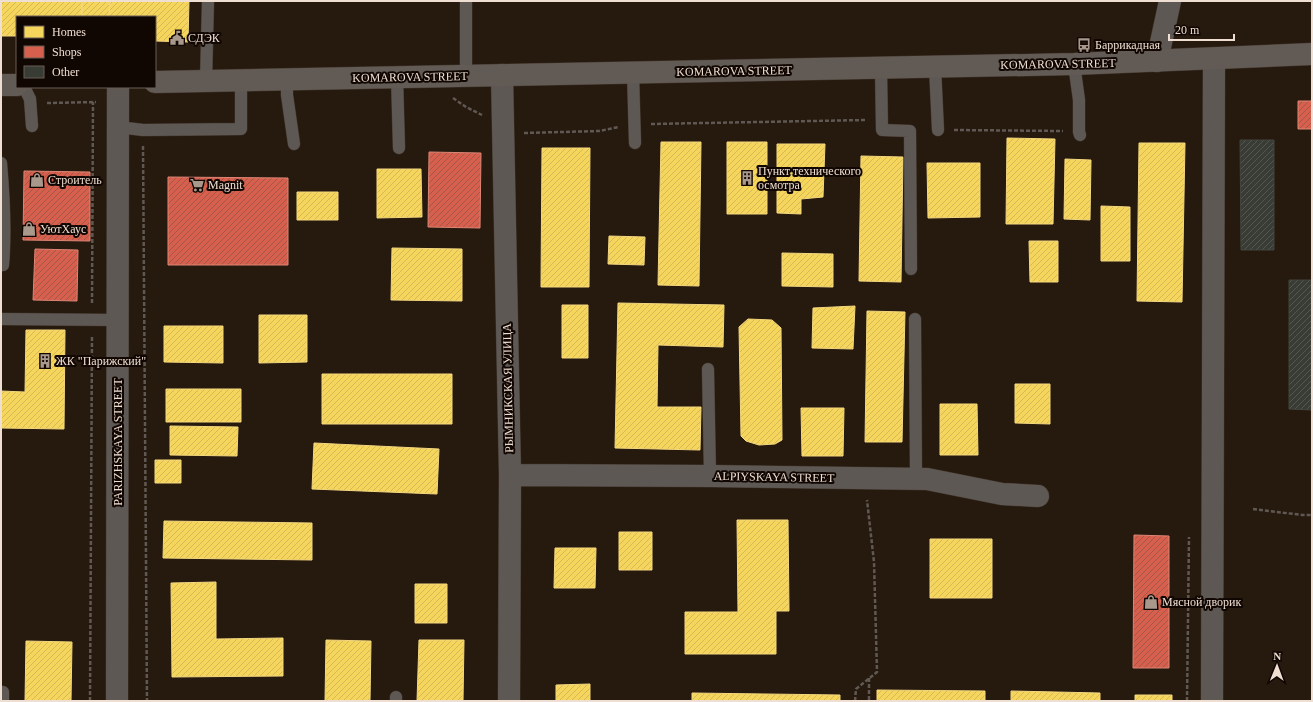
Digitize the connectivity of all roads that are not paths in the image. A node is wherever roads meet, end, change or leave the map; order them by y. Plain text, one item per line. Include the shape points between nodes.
1 (208, 1) edge
2 (466, 1) edge
3 (1170, 1) edge
4 (1312, 54) edge
5 (1214, 59) junction
6 (1157, 61) junction
7 (1074, 64) junction
8 (935, 67) junction
9 (881, 68) junction
10 (633, 73) junction
11 (502, 75) junction
12 (466, 76) junction
13 (397, 78) junction
14 (241, 80) junction
15 (287, 80) junction
16 (206, 81) junction
17 (156, 82) edge
18 (1, 85) edge
19 (16, 85) edge
20 (24, 88) edge
21 (118, 94) edge
22 (32, 126) dead end
23 (118, 127) junction
24 (938, 130) road end
25 (1080, 133) road end
26 (635, 142) dead end
27 (294, 144) dead end
28 (399, 148) dead end
29 (1, 163) edge
30 (1, 265) edge
31 (911, 269) dead end
32 (1, 319) edge
33 (915, 319) dead end
34 (118, 320) junction
35 (708, 369) dead end
36 (510, 475) junction
37 (710, 476) junction
38 (916, 479) junction
39 (1038, 496) dead end
40 (117, 701) edge
41 (509, 701) edge
42 (1212, 701) edge

1 - 16 lane
2 - 12 lane
3 - 6 street
4 - 5 street, KOMAROVA STREET
5 - 6 street, KOMAROVA STREET
5 - 42 street
6 - 7 street, KOMAROVA STREET
7 - 8 street, KOMAROVA STREET
7 - 25 lane
8 - 9 street, KOMAROVA STREET
8 - 24 lane
9 - 10 street, KOMAROVA STREET
9 - 31 lane via 882,130 910,131
10 - 11 street, KOMAROVA STREET
10 - 26 lane
11 - 12 street, KOMAROVA STREET
11 - 36 street, РЫМНИКСКАЯ УЛИЦА
12 - 13 street, KOMAROVA STREET
13 - 15 street, KOMAROVA STREET
13 - 28 lane
14 - 15 street, KOMAROVA STREET
14 - 16 street, KOMAROVA STREET
14 - 23 lane via 241,129 143,130
15 - 27 lane
16 - 17 street, KOMAROVA STREET
18 - 19 street
20 - 22 lane via 30,99
21 - 23 street, PARIZHSKAYA STREET
23 - 34 street, PARIZHSKAYA STREET
29 - 30 lane via 5,238
32 - 34 lane
33 - 38 lane
34 - 40 street, PARIZHSKAYA STREET
35 - 37 lane
36 - 37 street, ALPIYSKAYA STREET
36 - 41 street, РЫМНИКСКАЯ УЛИЦА
37 - 38 street, ALPIYSKAYA STREET
38 - 39 street, ALPIYSKAYA STREET via 1002,494

